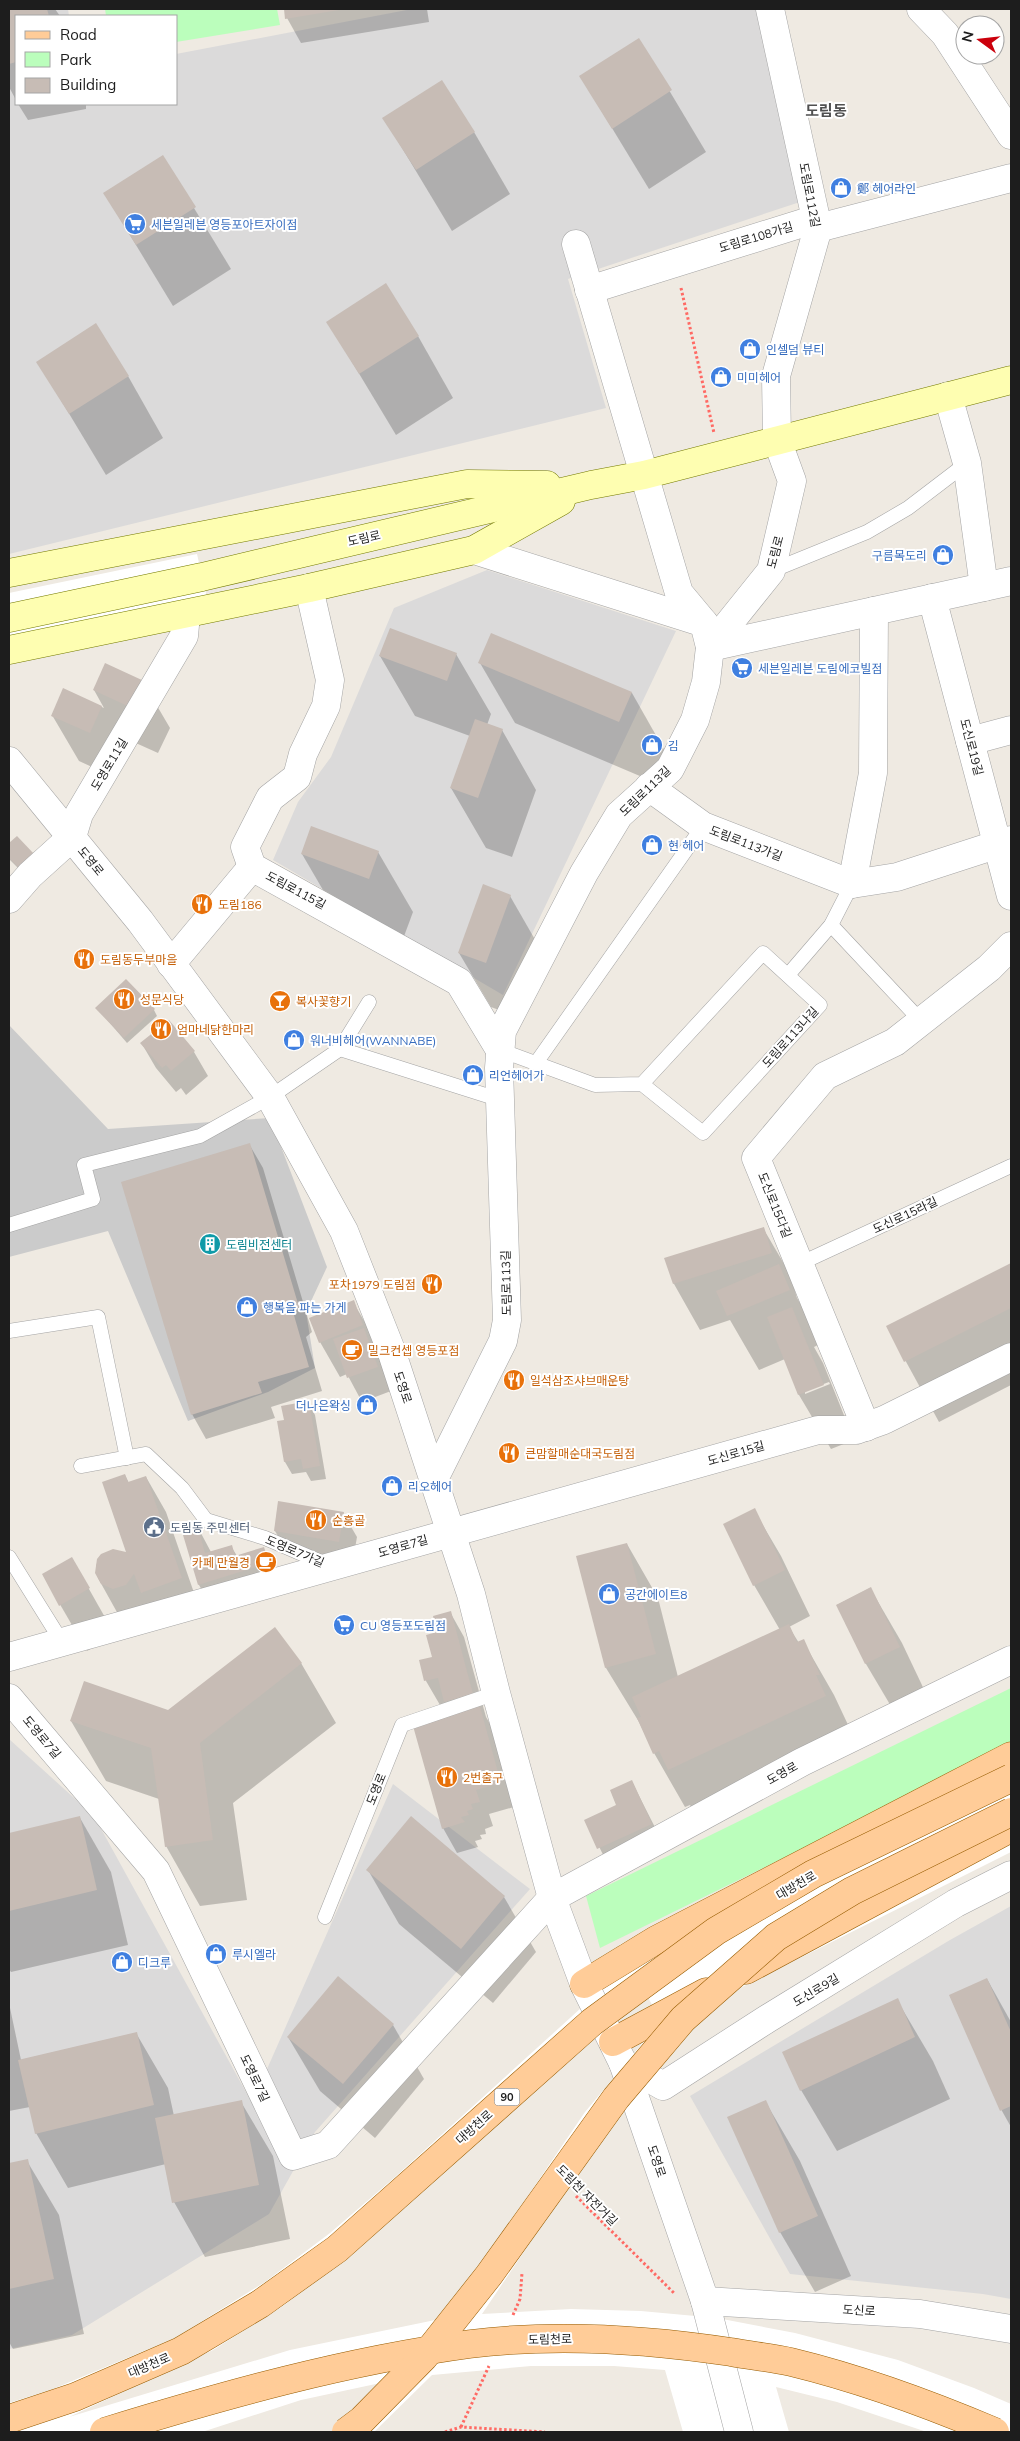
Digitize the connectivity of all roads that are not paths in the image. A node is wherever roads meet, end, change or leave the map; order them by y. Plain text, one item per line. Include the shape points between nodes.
1 (770, 9) edge
2 (921, 9) edge
3 (1011, 135) edge
4 (1011, 178) edge
5 (818, 228) junction
6 (576, 244) dead end
7 (589, 290) junction
8 (1011, 380) edge
9 (948, 396) junction
10 (777, 440) junction
11 (967, 463) junction
12 (644, 475) junction
13 (590, 485) junction
14 (474, 550) junction
15 (771, 571) junction
16 (9, 573) edge
17 (1011, 581) edge
18 (984, 587) junction
19 (309, 588) junction
20 (932, 598) junction
21 (874, 611) junction
22 (186, 614) junction
23 (9, 618) edge
24 (707, 635) junction
25 (10, 649) edge
26 (1011, 730) edge
27 (970, 741) junction
28 (9, 761) edge
29 (649, 787) junction
30 (703, 826) junction
31 (72, 837) junction
32 (1004, 842) edge
33 (252, 867) junction
34 (852, 884) junction
35 (1011, 896) edge
36 (9, 899) edge
37 (831, 925) junction
38 (1011, 946) edge
39 (171, 964) junction
40 (788, 975) junction
41 (369, 1002) dead end
42 (921, 1022) junction
43 (340, 1049) junction
44 (500, 1050) junction
45 (536, 1063) junction
46 (642, 1084) junction
47 (270, 1097) junction
48 (501, 1100) junction
49 (1011, 1166) edge
50 (9, 1225) edge
51 (799, 1264) junction
52 (9, 1331) edge
53 (1011, 1357) edge
54 (866, 1427) junction
55 (126, 1458) junction
56 (82, 1466) dead end
57 (434, 1479) junction
58 (451, 1533) junction
59 (9, 1557) edge
60 (331, 1566) junction
61 (62, 1642) junction
62 (9, 1657) edge
63 (1011, 1660) edge
64 (496, 1693) junction
65 (9, 1698) edge
66 (1011, 1756) edge
67 (1011, 1778) edge
68 (1011, 1812) edge
69 (1011, 1828) edge
70 (1011, 1875) edge
71 (552, 1898) junction
72 (325, 1917) dead end
73 (584, 1984) junction
74 (618, 2053) junction
75 (705, 2301) junction
76 (1011, 2329) edge
77 (9, 2419) edge
78 (104, 2432) edge
79 (346, 2432) edge
80 (739, 2432) edge
81 (995, 2432) edge

1 - 5 street, 도림로112길
2 - 3 street via 945,34
4 - 5 street, 도림로108가길
5 - 7 street, 도림로108가길 via 803,223
5 - 10 street, 도림로112길 via 776,376
6 - 7 street
7 - 12 street
8 - 9 main road, 도림로
9 - 10 main road, 도림로
9 - 11 street
10 - 12 main road, 도림로
10 - 15 street, 도림로 via 792,481
11 - 15 lane via 908,508 867,532
11 - 18 street
12 - 13 main road, 도림로
12 - 24 street via 679,592
13 - 14 main road
13 - 16 main road via 467,484
13 - 23 main road, 도림로 via 202,577
14 - 19 main road
14 - 24 street
15 - 24 street, 도림로
17 - 18 street
18 - 20 street
19 - 22 main road
19 - 33 street, 도림로115길 via 330,680 326,706 303,754 297,777 270,798 245,847
20 - 21 street
20 - 27 street, 도신로19길
21 - 24 street
21 - 34 street via 873,773
22 - 25 main road
22 - 31 street, 도영로11길 via 184,636 79,814
24 - 29 street, 도림로113길 via 706,682 695,720 670,770
26 - 27 street
27 - 32 street, 도신로19길
28 - 31 street, 도영로
29 - 30 street, 도림로113가길
29 - 44 street, 도림로113길 via 619,815 584,873 502,1031
30 - 34 street, 도림로113가길
30 - 45 lane
31 - 36 street
31 - 39 street, 도영로
32 - 34 street via 897,877
32 - 35 street, 도신로19길
33 - 39 street
33 - 44 street, 도림로115길 via 459,982
34 - 37 lane
37 - 40 lane
37 - 42 lane
38 - 42 street, 도신로15다길 via 989,968
39 - 47 street, 도영로
40 - 46 lane, 도림로113나길 via 763,953
40 - 46 lane, 도림로113나길 via 820,1005 703,1133
41 - 43 lane
42 - 51 street, 도신로15다길 via 895,1042 825,1076 756,1158
43 - 47 lane
43 - 48 lane
44 - 45 lane
44 - 48 street, 도림로113길
45 - 46 lane via 595,1085
47 - 50 lane via 200,1136 84,1165 93,1199
47 - 57 street, 도영로 via 344,1231 391,1350
48 - 57 street, 도림로113길 via 507,1320 503,1341
49 - 51 lane, 도신로15라길
51 - 54 street, 도신로15다길
52 - 55 lane via 98,1317
53 - 54 street, 도신로15길
54 - 58 street, 도신로15길 via 818,1430
55 - 56 lane, 도영로7가길
55 - 60 lane, 도영로7가길 via 146,1454 182,1488 206,1520 265,1538
57 - 58 street, 도영로
58 - 60 street, 도영로7길
58 - 64 street, 도영로 via 471,1594
59 - 61 lane
60 - 61 street, 도영로7길
61 - 62 street, 도영로7길
63 - 71 street, 도영로 via 802,1762
64 - 71 street, 도영로
64 - 72 lane, 도영로 via 402,1725
65 - 71 street, 도영로7길 via 156,1871 292,2156 328,2145
66 - 73 main road via 656,1940
67 - 77 main road, 대방천로 / 90, bridge via 814,1874 716,1931 592,2022 337,2250 260,2304 181,2351 75,2397
68 - 79 main road, bridge via 852,1891 776,1937 683,2019 616,2098 489,2275 424,2357
69 - 74 main road
70 - 74 street, 도신로9길 via 956,1904 663,2086
71 - 73 street, 도영로
73 - 74 street, 도영로
74 - 75 street, 도영로
75 - 76 street, 도신로 via 920,2314
75 - 80 street, 도영로
78 - 81 main road, 도림천로, bridge via 322,2370 471,2344 576,2338 695,2347 790,2362 905,2396

